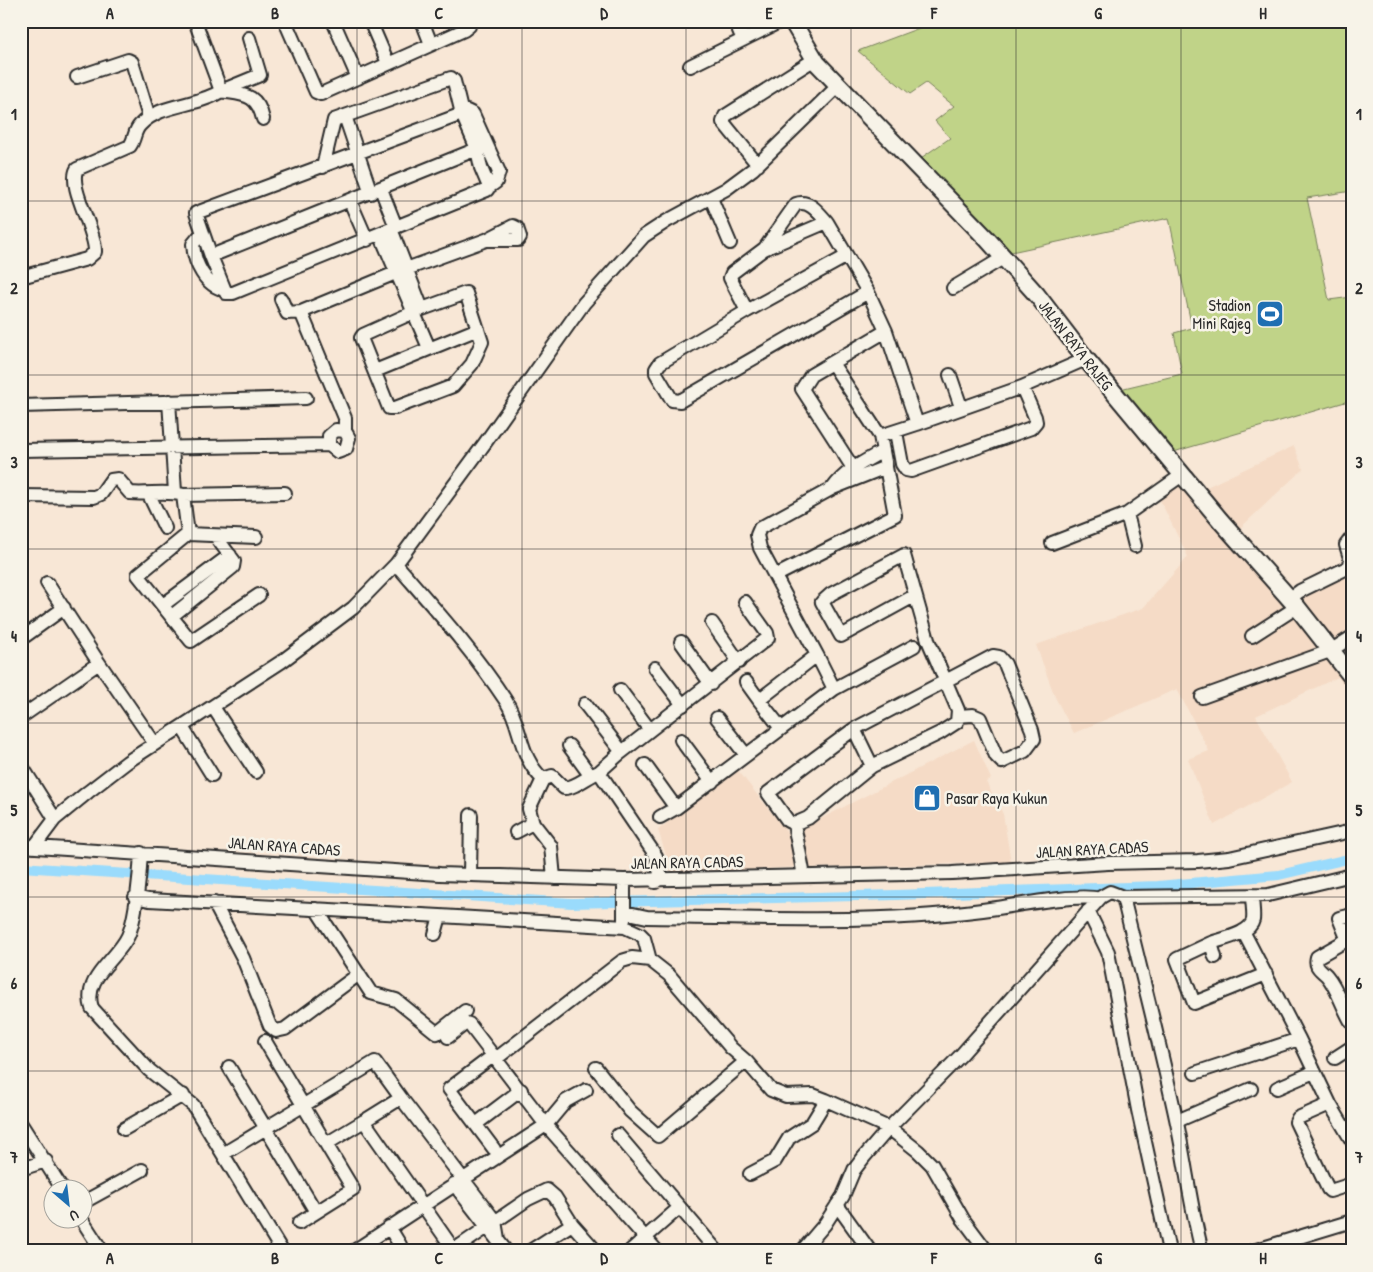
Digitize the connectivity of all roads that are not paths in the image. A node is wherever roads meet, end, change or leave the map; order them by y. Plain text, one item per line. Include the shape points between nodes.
1 (195, 21) edge
2 (285, 21) edge
3 (333, 21) edge
4 (370, 21) edge
5 (422, 21) edge
6 (468, 21) edge
7 (735, 21) edge
8 (781, 21) edge
9 (792, 21) edge
10 (249, 38) dead end
11 (743, 40) junction
12 (431, 44) junction
13 (815, 59) junction
14 (388, 64) junction
15 (690, 66) dead end
16 (78, 77) dead end
17 (358, 78) junction
18 (838, 86) junction
19 (221, 91) junction
20 (462, 113) junction
21 (345, 116) junction
22 (149, 117) junction
23 (263, 119) dead end
24 (477, 149) junction
25 (359, 154) junction
26 (758, 165) junction
27 (323, 167) junction
28 (489, 187) junction
29 (376, 191) junction
30 (711, 198) junction
31 (350, 201) junction
32 (827, 222) junction
33 (389, 230) junction
34 (202, 233) junction
35 (367, 240) junction
36 (486, 240) dead end
37 (730, 243) dead end
38 (764, 250) junction
39 (211, 256) junction
40 (847, 256) junction
41 (1003, 258) junction
42 (403, 271) junction
43 (21, 277) edge
44 (953, 288) dead end
45 (225, 290) junction
46 (868, 292) junction
47 (280, 299) dead end
48 (418, 310) junction
49 (747, 311) junction
50 (302, 312) junction
51 (478, 329) junction
52 (886, 331) junction
53 (429, 348) junction
54 (1086, 359) junction
55 (832, 363) junction
56 (375, 371) junction
57 (950, 375) dead end
58 (1022, 387) junction
59 (306, 398) dead end
60 (169, 401) junction
61 (21, 406) edge
62 (961, 408) junction
63 (918, 424) junction
64 (344, 431) junction
65 (896, 432) junction
66 (880, 436) junction
67 (329, 445) junction
68 (172, 448) junction
69 (21, 450) edge
70 (883, 451) junction
71 (886, 467) junction
72 (853, 468) junction
73 (1182, 475) junction
74 (833, 488) junction
75 (285, 493) dead end
76 (179, 494) junction
77 (149, 495) junction
78 (21, 496) edge
79 (1127, 514) junction
80 (165, 528) dead end
81 (188, 534) junction
82 (216, 536) junction
83 (256, 536) dead end
84 (1352, 537) edge
85 (1052, 543) dead end
86 (1136, 546) dead end
87 (230, 555) junction
88 (396, 564) junction
89 (775, 576) junction
90 (47, 583) dead end
91 (259, 595) dead end
92 (914, 596) junction
93 (745, 602) dead end
94 (1293, 603) junction
95 (163, 605) junction
96 (64, 608) junction
97 (172, 616) junction
98 (712, 623) dead end
99 (1252, 636) dead end
100 (1352, 637) edge
101 (21, 639) edge
102 (681, 642) dead end
103 (914, 646) dead end
104 (1330, 651) junction
105 (817, 655) junction
106 (739, 662) junction
107 (98, 663) junction
108 (655, 668) dead end
109 (1352, 677) edge
110 (946, 680) junction
111 (746, 682) dead end
112 (711, 684) junction
113 (834, 689) junction
114 (620, 690) dead end
115 (1202, 697) dead end
116 (759, 700) junction
117 (585, 704) dead end
118 (683, 704) junction
119 (213, 707) junction
120 (959, 716) junction
121 (21, 717) edge
122 (717, 718) dead end
123 (182, 728) junction
124 (781, 728) junction
125 (854, 729) junction
126 (650, 730) junction
127 (681, 740) dead end
128 (155, 744) junction
129 (569, 746) dead end
130 (622, 752) junction
131 (746, 755) junction
132 (21, 765) edge
133 (645, 765) dead end
134 (872, 766) junction
135 (256, 772) dead end
136 (595, 774) junction
137 (212, 776) dead end
138 (543, 779) junction
139 (712, 782) junction
140 (676, 808) junction
141 (471, 815) dead end
142 (660, 817) dead end
143 (55, 819) junction
144 (534, 823) junction
145 (794, 824) junction
146 (1352, 831) edge
147 (516, 832) dead end
148 (28, 846) edge
149 (140, 859) junction
150 (470, 875) junction
151 (1352, 875) edge
152 (804, 876) junction
153 (554, 878) junction
154 (661, 878) junction
155 (579, 879) junction
156 (136, 892) junction
157 (1102, 896) junction
158 (1252, 896) junction
159 (1123, 897) junction
160 (624, 899) junction
161 (214, 903) junction
162 (316, 909) junction
163 (1088, 911) junction
164 (1352, 915) edge
165 (440, 916) junction
166 (625, 927) junction
167 (1243, 931) junction
168 (436, 934) dead end
169 (1211, 943) junction
170 (1216, 957) dead end
171 (650, 960) junction
172 (359, 974) junction
173 (1266, 974) junction
174 (465, 1011) dead end
175 (1352, 1023) edge
176 (448, 1037) dead end
177 (1299, 1039) junction
178 (265, 1042) dead end
179 (1352, 1047) edge
180 (496, 1057) junction
181 (1335, 1058) dead end
182 (746, 1061) junction
183 (229, 1067) dead end
184 (596, 1068) dead end
185 (1314, 1072) junction
186 (1195, 1073) dead end
187 (1277, 1088) dead end
188 (1251, 1089) dead end
189 (521, 1090) junction
190 (586, 1090) dead end
191 (183, 1095) junction
192 (401, 1098) junction
193 (826, 1100) junction
194 (1330, 1104) junction
195 (303, 1105) junction
196 (364, 1121) junction
197 (1177, 1121) junction
198 (21, 1124) edge
199 (476, 1124) junction
200 (546, 1125) junction
201 (889, 1128) junction
202 (124, 1129) dead end
203 (265, 1129) junction
204 (618, 1135) dead end
205 (1352, 1141) edge
206 (326, 1144) junction
207 (494, 1149) dead end
208 (223, 1154) junction
209 (46, 1161) junction
210 (21, 1168) edge
211 (142, 1170) dead end
212 (750, 1174) dead end
213 (58, 1180) edge
214 (458, 1181) junction
215 (1352, 1184) edge
216 (92, 1198) edge
217 (424, 1205) junction
218 (837, 1206) junction
219 (679, 1208) junction
220 (316, 1212) junction
221 (1352, 1221) edge
222 (299, 1223) dead end
223 (490, 1224) junction
224 (572, 1224) junction
225 (389, 1227) junction
226 (88, 1230) edge
227 (646, 1238) junction
228 (400, 1245) dead end
229 (1296, 1245) edge
230 (815, 1246) edge
231 (454, 1250) edge
232 (1259, 1250) edge
233 (102, 1251) edge
234 (282, 1251) edge
235 (354, 1251) edge
236 (506, 1251) edge
237 (530, 1251) edge
238 (596, 1251) edge
239 (630, 1251) edge
240 (657, 1251) edge
241 (717, 1251) edge
242 (802, 1251) edge
243 (870, 1251) edge
244 (986, 1251) edge
245 (1169, 1251) edge
246 (1202, 1251) edge

1 - 19 street
2 - 17 street via 318,94
3 - 17 street
4 - 14 street
5 - 12 street
6 - 12 street via 469,26 464,30
7 - 11 street
8 - 11 street
9 - 13 main road, JALAN RAYA RAJEG
10 - 19 street via 260,75
11 - 15 street
12 - 14 street
13 - 18 main road, JALAN RAYA RAJEG
13 - 26 street via 725,116 723,122
14 - 17 street
16 - 22 street via 128,60 132,62
18 - 26 street
18 - 41 main road, JALAN RAYA RAJEG
19 - 22 street via 210,98
19 - 23 street via 257,101
20 - 21 street via 454,81 450,78
20 - 24 street
20 - 25 street
20 - 28 street via 473,114 499,172 496,182
21 - 25 street
21 - 27 street via 334,120
22 - 43 street via 138,126 130,146 82,166 74,174 95,246 92,256
24 - 28 street
24 - 29 street
25 - 27 street
25 - 29 street
26 - 30 street
27 - 34 street via 196,213
28 - 33 street via 484,192
29 - 31 street
29 - 33 street
30 - 37 street
30 - 88 street via 667,220 644,236 584,303
31 - 35 street
31 - 39 street
32 - 38 street
32 - 38 street via 805,203 796,204
32 - 40 street
33 - 35 street
33 - 42 street
34 - 39 street
34 - 45 street via 192,244 196,263 212,284
35 - 45 street via 231,293
36 - 42 street
38 - 49 street via 736,269 730,278
39 - 45 street
40 - 46 street
40 - 49 street
41 - 44 street
41 - 54 main road, JALAN RAYA RAJEG via 1037,295
42 - 48 street
42 - 50 street
46 - 49 street via 680,401 672,400 656,373 657,366
46 - 52 street
47 - 50 street via 287,313
48 - 51 street via 466,293
48 - 53 street
48 - 56 street via 363,335 361,338
50 - 64 street via 345,418
51 - 53 street
51 - 56 street via 481,346 472,364 450,388 389,408
52 - 55 street
52 - 63 street
53 - 56 street
54 - 58 street
54 - 73 main road, JALAN RAYA RAJEG
55 - 66 street
55 - 72 street via 811,375 802,389
57 - 62 street
58 - 62 street
58 - 65 street via 1036,417 1032,428 911,471 902,464
59 - 60 street
60 - 61 street
60 - 68 street
62 - 63 street
63 - 65 street
64 - 67 street via 332,432
64 - 67 street via 350,442 346,449 338,452
65 - 66 street
66 - 70 street
67 - 68 street
68 - 69 street
68 - 76 street
70 - 71 street
70 - 72 street
71 - 74 street
71 - 89 street via 895,515
72 - 74 street
73 - 79 street
73 - 94 main road, JALAN RAYA RAJEG
74 - 89 street via 760,528 758,543
75 - 76 street
76 - 77 street
76 - 81 street
77 - 78 street via 130,493 118,479 111,480 101,494 94,497
77 - 80 street
79 - 85 street
79 - 86 street
81 - 82 street
81 - 95 street via 138,574
82 - 83 street
82 - 87 street
84 - 94 street via 1346,545 1351,561 1348,568 1300,591
87 - 95 street
87 - 97 street via 233,566
88 - 119 street via 353,608 281,662
88 - 138 street via 506,701 526,759
89 - 105 street
90 - 96 street
91 - 97 street via 193,641
92 - 92 street via 841,636 822,602 904,555
92 - 110 street via 928,640
93 - 106 street via 768,638
94 - 99 street
94 - 104 main road, JALAN RAYA RAJEG
95 - 97 street
96 - 101 street
96 - 107 street
98 - 106 street
100 - 104 street
102 - 112 street
103 - 113 street
104 - 109 main road, JALAN RAYA RAJEG
104 - 115 street
105 - 113 street
105 - 116 street
106 - 112 street
107 - 121 street
107 - 128 street
108 - 118 street
110 - 120 street
110 - 120 street via 987,658 999,657 1009,672 1034,740 1025,750 1002,762 996,756 980,718
110 - 125 street
111 - 116 street
112 - 118 street
113 - 124 street
114 - 126 street
116 - 124 street
117 - 130 street
118 - 126 street
119 - 123 street
119 - 135 street
120 - 134 street via 957,722 940,733
122 - 131 street
123 - 128 street
123 - 137 street
124 - 131 street
125 - 134 street
125 - 145 street via 768,793 788,821
126 - 130 street
127 - 139 street
128 - 143 street
129 - 136 street
130 - 136 street
131 - 139 street
132 - 143 street
133 - 140 street
134 - 145 street via 808,818
136 - 138 street via 568,788 552,776
136 - 154 street via 656,856
138 - 144 street via 529,808
139 - 140 street
140 - 142 street
141 - 150 street
143 - 148 street
144 - 147 street
144 - 153 street via 551,846
145 - 152 street
146 - 152 street, JALAN RAYA CADAS via 1229,858 1198,861 952,873
148 - 149 street, JALAN RAYA CADAS
149 - 150 street, JALAN RAYA CADAS
149 - 156 street
150 - 153 street, JALAN RAYA CADAS
151 - 158 street
152 - 154 street, JALAN RAYA CADAS
153 - 155 street, JALAN RAYA CADAS
154 - 155 street, JALAN RAYA CADAS
154 - 160 street
155 - 160 street via 584,884
156 - 161 street
156 - 191 street via 132,927 92,984 90,1000 94,1011 149,1070
157 - 159 street via 1110,892
157 - 160 street via 1050,900 951,915 807,918 647,917
157 - 163 street
158 - 159 street
158 - 167 street via 1253,920
159 - 197 street
160 - 166 street
161 - 162 street
161 - 172 street via 243,958 270,1026 276,1031 285,1029
162 - 165 street
162 - 172 street
163 - 201 street via 961,1056
163 - 245 street via 1108,952
164 - 175 street via 1339,918 1347,938 1345,941 1316,960
165 - 166 street
165 - 168 street
166 - 171 street via 644,938
167 - 169 street
167 - 173 street
169 - 170 street
169 - 173 street via 1177,959 1194,1003
171 - 180 street via 632,958 622,961
171 - 182 street via 669,974 731,1048
172 - 174 street via 371,993 396,1000 437,1033
173 - 177 street
176 - 180 street via 469,1023
177 - 185 street
177 - 186 street
178 - 195 street
179 - 181 street
180 - 189 street
180 - 199 street via 449,1089
182 - 184 street via 658,1136 630,1111
182 - 193 street via 778,1094 813,1095
183 - 203 street
185 - 187 street
185 - 194 street
188 - 197 street
189 - 199 street
189 - 200 street
190 - 200 street via 566,1101
191 - 202 street
191 - 208 street via 193,1104
192 - 195 street via 375,1062
192 - 196 street
192 - 214 street
193 - 201 street
193 - 212 street via 812,1123 789,1138 775,1161
194 - 205 street
194 - 215 street via 1298,1118 1296,1122 1328,1189
195 - 203 street
195 - 206 street
196 - 206 street
196 - 217 street
197 - 246 street
198 - 209 street
199 - 207 street
200 - 214 street
200 - 227 street
201 - 218 street via 854,1170
201 - 244 street via 932,1165
203 - 208 street
203 - 220 street
204 - 219 street
206 - 220 street via 354,1189
208 - 234 street
209 - 210 street
209 - 213 street
211 - 216 street
214 - 217 street
214 - 223 street
217 - 225 street
217 - 231 street
218 - 230 street
218 - 243 street
219 - 227 street
219 - 241 street
220 - 222 street
221 - 229 street
223 - 224 street via 542,1190 547,1190
223 - 231 street
223 - 236 street
224 - 237 street
224 - 238 street
225 - 228 street
225 - 235 street
226 - 233 street
227 - 239 street
227 - 240 street
229 - 232 street
230 - 242 street

